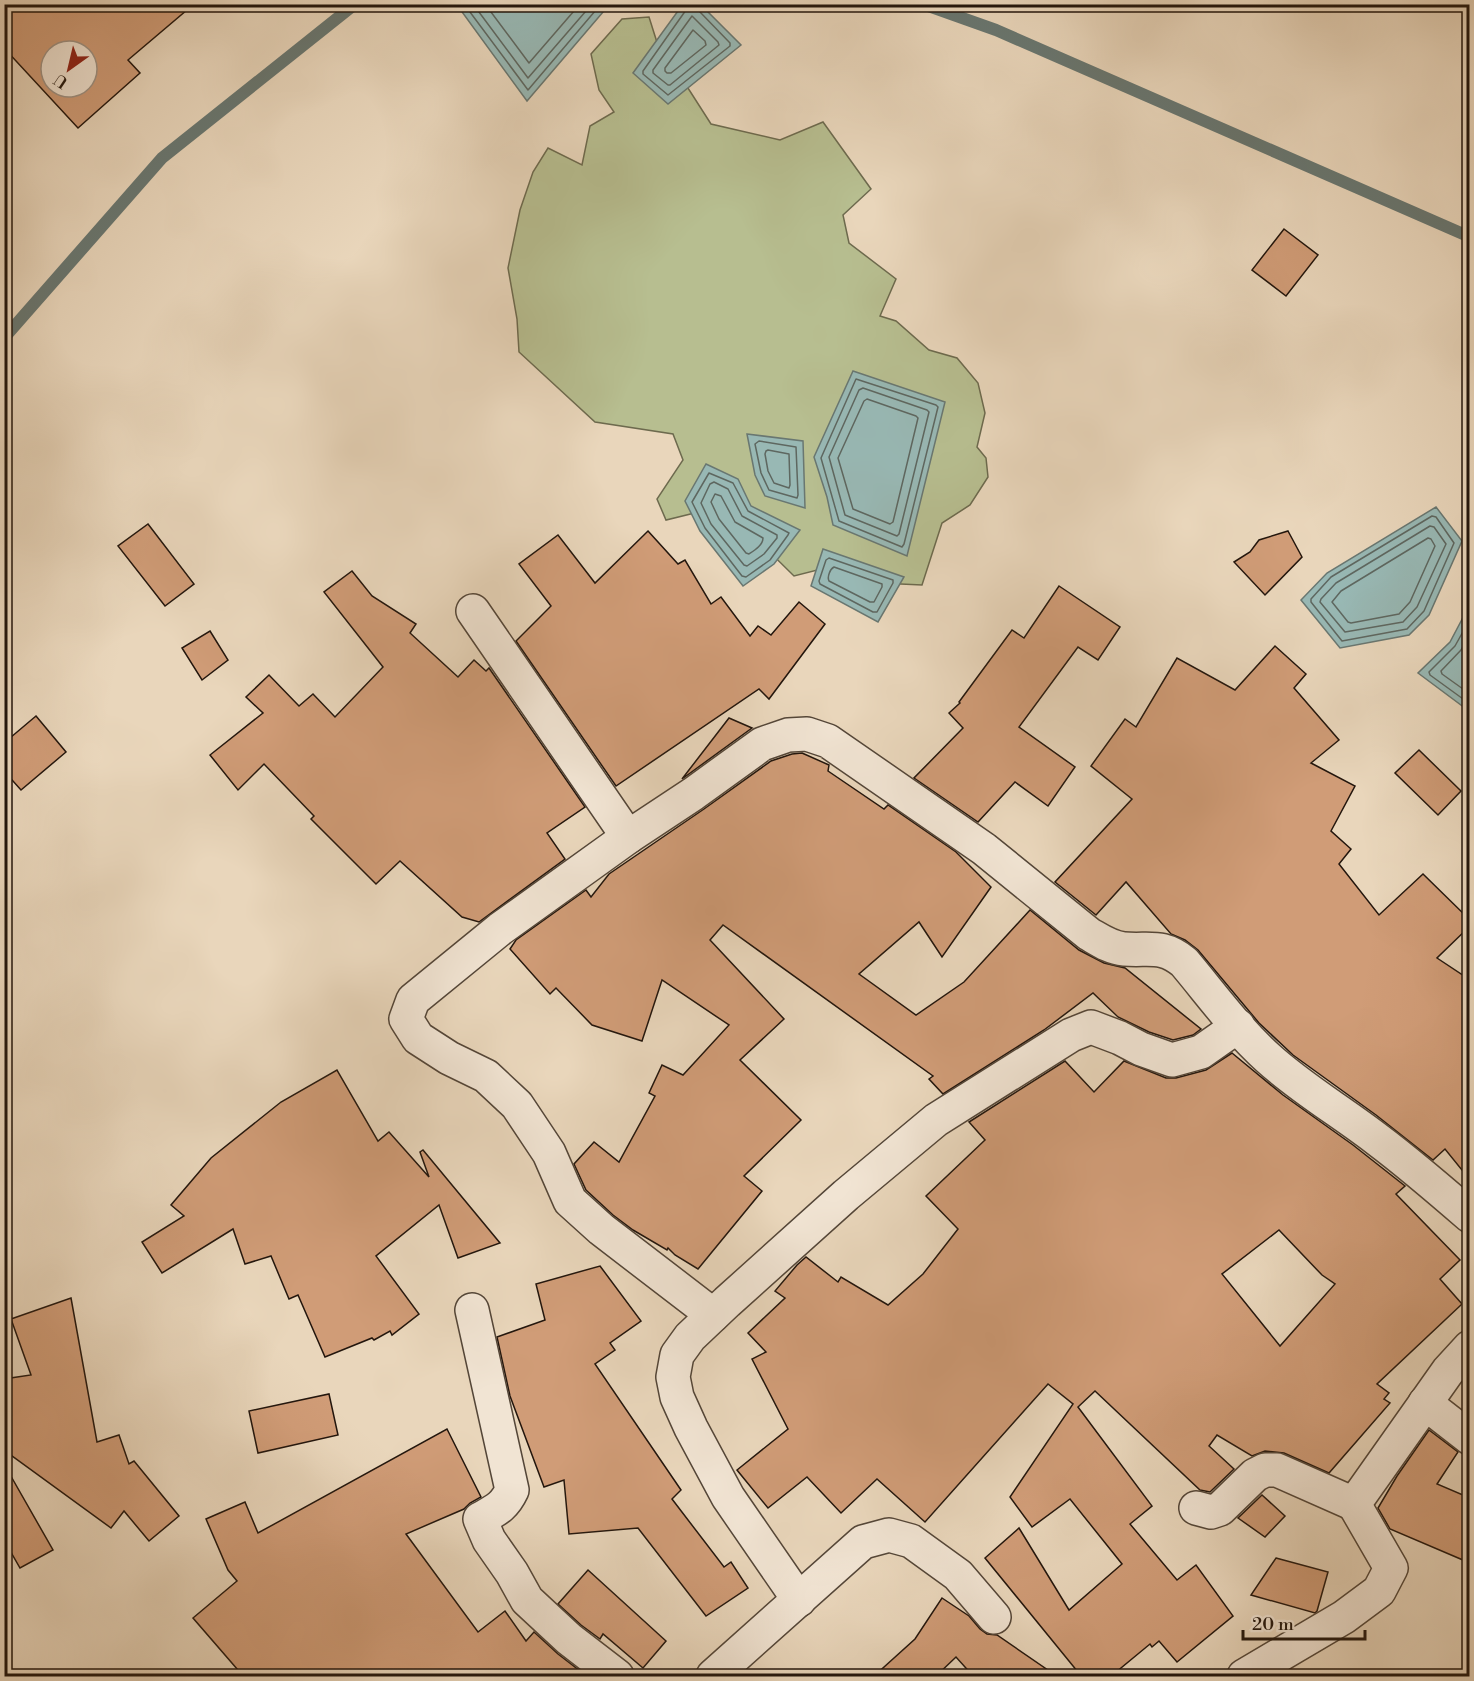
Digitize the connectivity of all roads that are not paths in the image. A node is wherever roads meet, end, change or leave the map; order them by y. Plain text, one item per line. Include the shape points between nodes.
1 (473, 611) dead end
2 (628, 837) junction
3 (1238, 1026) junction
4 (1470, 1216) edge
5 (472, 1310) dead end
6 (713, 1316) junction
7 (1470, 1347) edge
8 (1425, 1403) junction
9 (1470, 1438) edge
10 (1354, 1504) junction
11 (1196, 1508) dead end
12 (799, 1600) junction
13 (994, 1617) dead end
14 (617, 1677) edge
15 (713, 1677) edge
16 (1244, 1677) edge

1 - 2 street
2 - 3 street via 762,744 788,735 807,734 828,741 984,849 1106,945 1173,953
2 - 6 street via 500,929 430,986 413,1000 406,1019 418,1038 486,1076 517,1105 549,1153 570,1201
3 - 4 street via 1270,1060 1377,1139
3 - 6 street via 1201,1052 1172,1060 1091,1027 1071,1035 936,1120 846,1195
5 - 14 street via 512,1490 507,1501 480,1519 527,1600
6 - 12 street via 677,1355 673,1377 677,1397 728,1497
7 - 8 street
8 - 9 street
8 - 10 street
10 - 11 street via 1277,1470 1265,1470 1220,1509 1211,1512
10 - 16 street via 1391,1568 1379,1591 1344,1617
12 - 13 street via 863,1542 889,1535 911,1541 958,1575
12 - 15 street

